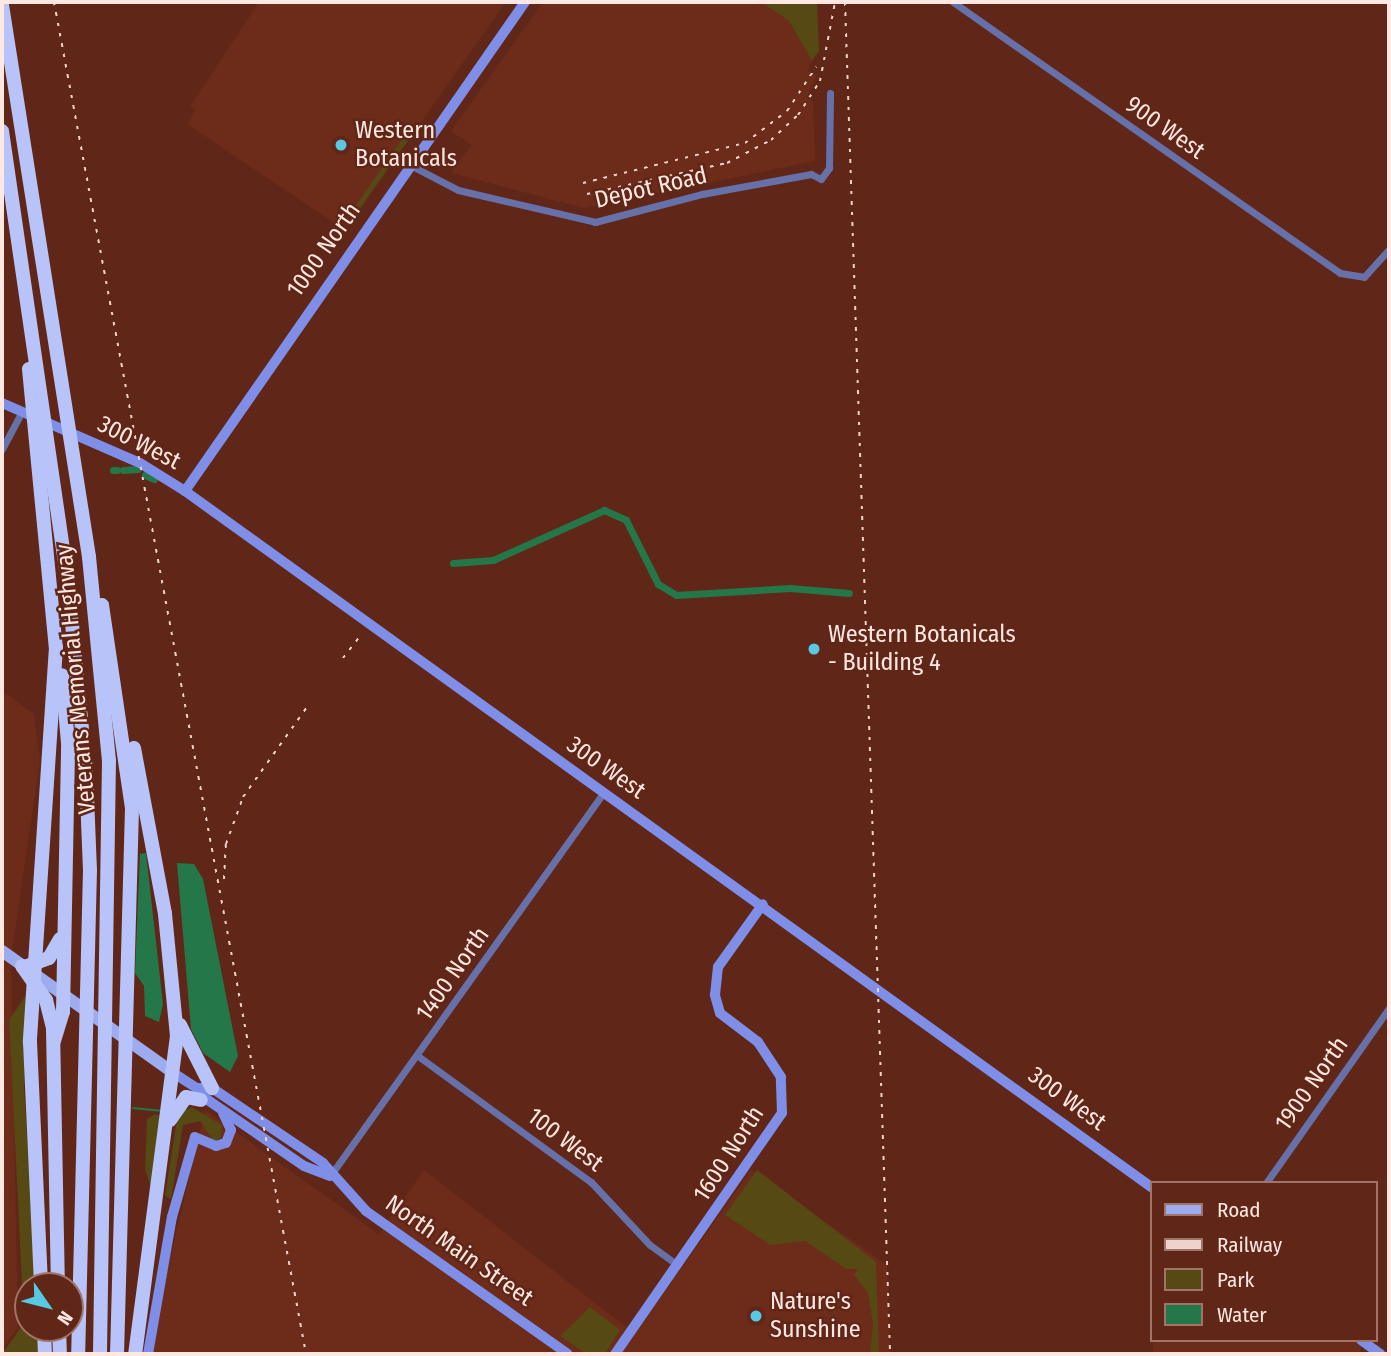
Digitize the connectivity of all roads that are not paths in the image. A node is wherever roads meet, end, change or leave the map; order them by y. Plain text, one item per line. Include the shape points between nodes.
1 (525, 2) edge
2 (953, 2) edge
3 (2, 5) edge
4 (830, 93) dead end
5 (2, 131) edge
6 (410, 164) junction
7 (1389, 249) edge
8 (2, 403) edge
9 (20, 415) junction
10 (42, 443) junction
11 (2, 449) edge
12 (185, 491) junction
13 (89, 557) junction
14 (56, 647) junction
15 (114, 665) junction
16 (604, 792) junction
17 (763, 904) junction
18 (63, 929) junction
19 (2, 951) edge
20 (22, 965) junction
21 (62, 993) junction
22 (174, 1007) junction
23 (1389, 1008) edge
24 (54, 1041) junction
25 (418, 1056) junction
26 (172, 1072) junction
27 (212, 1087) junction
28 (199, 1094) junction
29 (223, 1113) junction
30 (163, 1145) junction
31 (330, 1176) junction
32 (1267, 1181) edge
33 (1150, 1186) edge
34 (678, 1266) junction
35 (40, 1272) edge
36 (58, 1272) edge
37 (1364, 1342) edge
38 (78, 1354) edge
39 (100, 1354) edge
40 (117, 1354) edge
41 (135, 1354) edge
42 (148, 1354) edge
43 (568, 1354) edge
44 (615, 1354) edge
45 (1380, 1354) edge

1 - 6 street, 1000 North
2 - 7 street, 900 West via 1334,269 1359,278
3 - 13 highway, Veterans Memorial Highway
4 - 6 street, Depot Road via 828,168 821,179 811,174 729,189 596,222 458,190
5 - 10 highway, Veterans Memorial Highway
6 - 12 street, 1000 North
8 - 9 street, 300 West
9 - 11 street
9 - 12 street, 300 West via 103,445
10 - 14 highway
10 - 38 highway, Veterans Memorial Highway via 86,771
12 - 16 street, 300 West
13 - 15 highway
13 - 39 highway, Veterans Memorial Highway via 111,808
14 - 18 highway via 68,743
14 - 35 highway via 31,1009
15 - 22 highway via 159,877
15 - 40 highway via 132,808
16 - 17 street, 300 West
16 - 25 street, 1400 North
17 - 33 street, 300 West
17 - 34 street, 1600 North via 718,967 715,995 720,1013 758,1042 776,1068 782,1113
18 - 20 highway via 49,958
18 - 21 highway
19 - 20 main road, North Main Street
20 - 21 main road, North Main Street
20 - 24 highway via 48,1004
21 - 24 highway
21 - 26 main road, North Main Street
22 - 26 highway
22 - 27 highway
23 - 32 street, 1900 North
24 - 36 highway
25 - 31 street, 1400 North
25 - 34 street, 100 West via 591,1182 650,1245
26 - 28 street, North Main Street
26 - 30 highway
27 - 28 street
27 - 31 street, North Main Street via 323,1163
28 - 29 street, North Main Street
28 - 30 highway via 177,1104
29 - 31 street, North Main Street
29 - 42 street via 231,1130 226,1143 216,1146 195,1138 172,1217
30 - 41 highway
31 - 43 street, North Main Street via 366,1210
34 - 44 street, 1600 North
37 - 45 street

